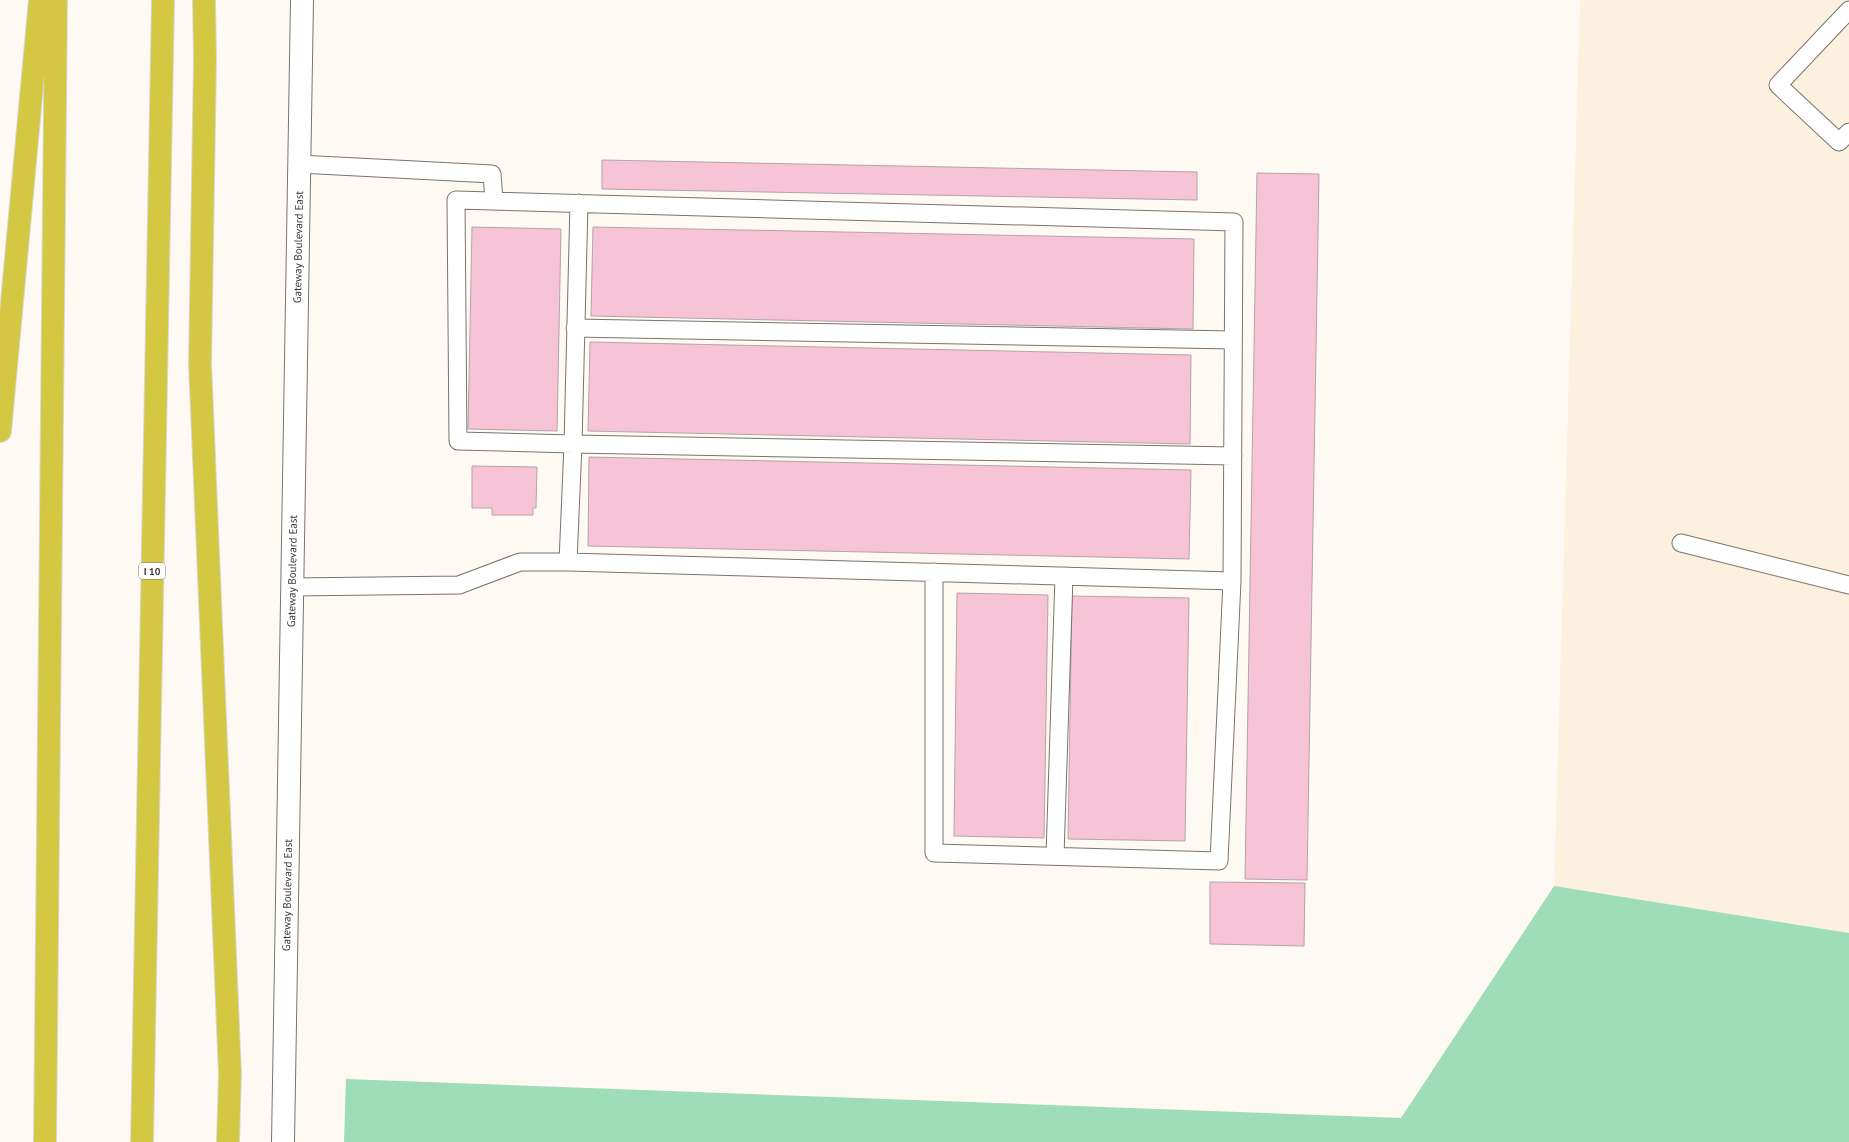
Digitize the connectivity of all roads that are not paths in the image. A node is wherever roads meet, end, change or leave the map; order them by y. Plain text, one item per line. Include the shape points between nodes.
1 (40, 0) edge
2 (56, 0) edge
3 (163, 0) edge
4 (204, 0) edge
5 (302, 0) edge
6 (1849, 10) edge
7 (1849, 132) edge
8 (299, 164) junction
9 (494, 201) junction
10 (579, 203) junction
11 (575, 328) junction
12 (1233, 340) junction
13 (0, 431) edge
14 (573, 444) junction
15 (1233, 456) junction
16 (1681, 543) dead end
17 (568, 562) junction
18 (934, 572) junction
19 (1064, 576) junction
20 (1232, 581) junction
21 (1849, 585) edge
22 (292, 587) junction
23 (1055, 856) junction
24 (46, 1142) edge
25 (142, 1142) edge
26 (228, 1142) edge
27 (283, 1142) edge

1 - 13 highway
2 - 24 highway
3 - 25 highway, I 10
4 - 26 highway via 200,363 230,1074
5 - 8 main road, Gateway Boulevard East
6 - 7 lane via 1778,84 1839,142
8 - 9 lane via 492,174
8 - 22 main road, Gateway Boulevard East
9 - 10 lane
9 - 14 lane via 456,200 458,441
10 - 11 lane
10 - 12 lane via 1234,222
11 - 12 lane
11 - 14 lane
12 - 15 lane
14 - 15 lane
14 - 17 lane
15 - 20 lane
16 - 21 lane
17 - 18 lane
17 - 22 lane via 520,562 459,585
18 - 19 lane
18 - 23 lane via 934,852
19 - 20 lane
19 - 23 lane
20 - 23 lane via 1219,861
22 - 27 main road, Gateway Boulevard East

